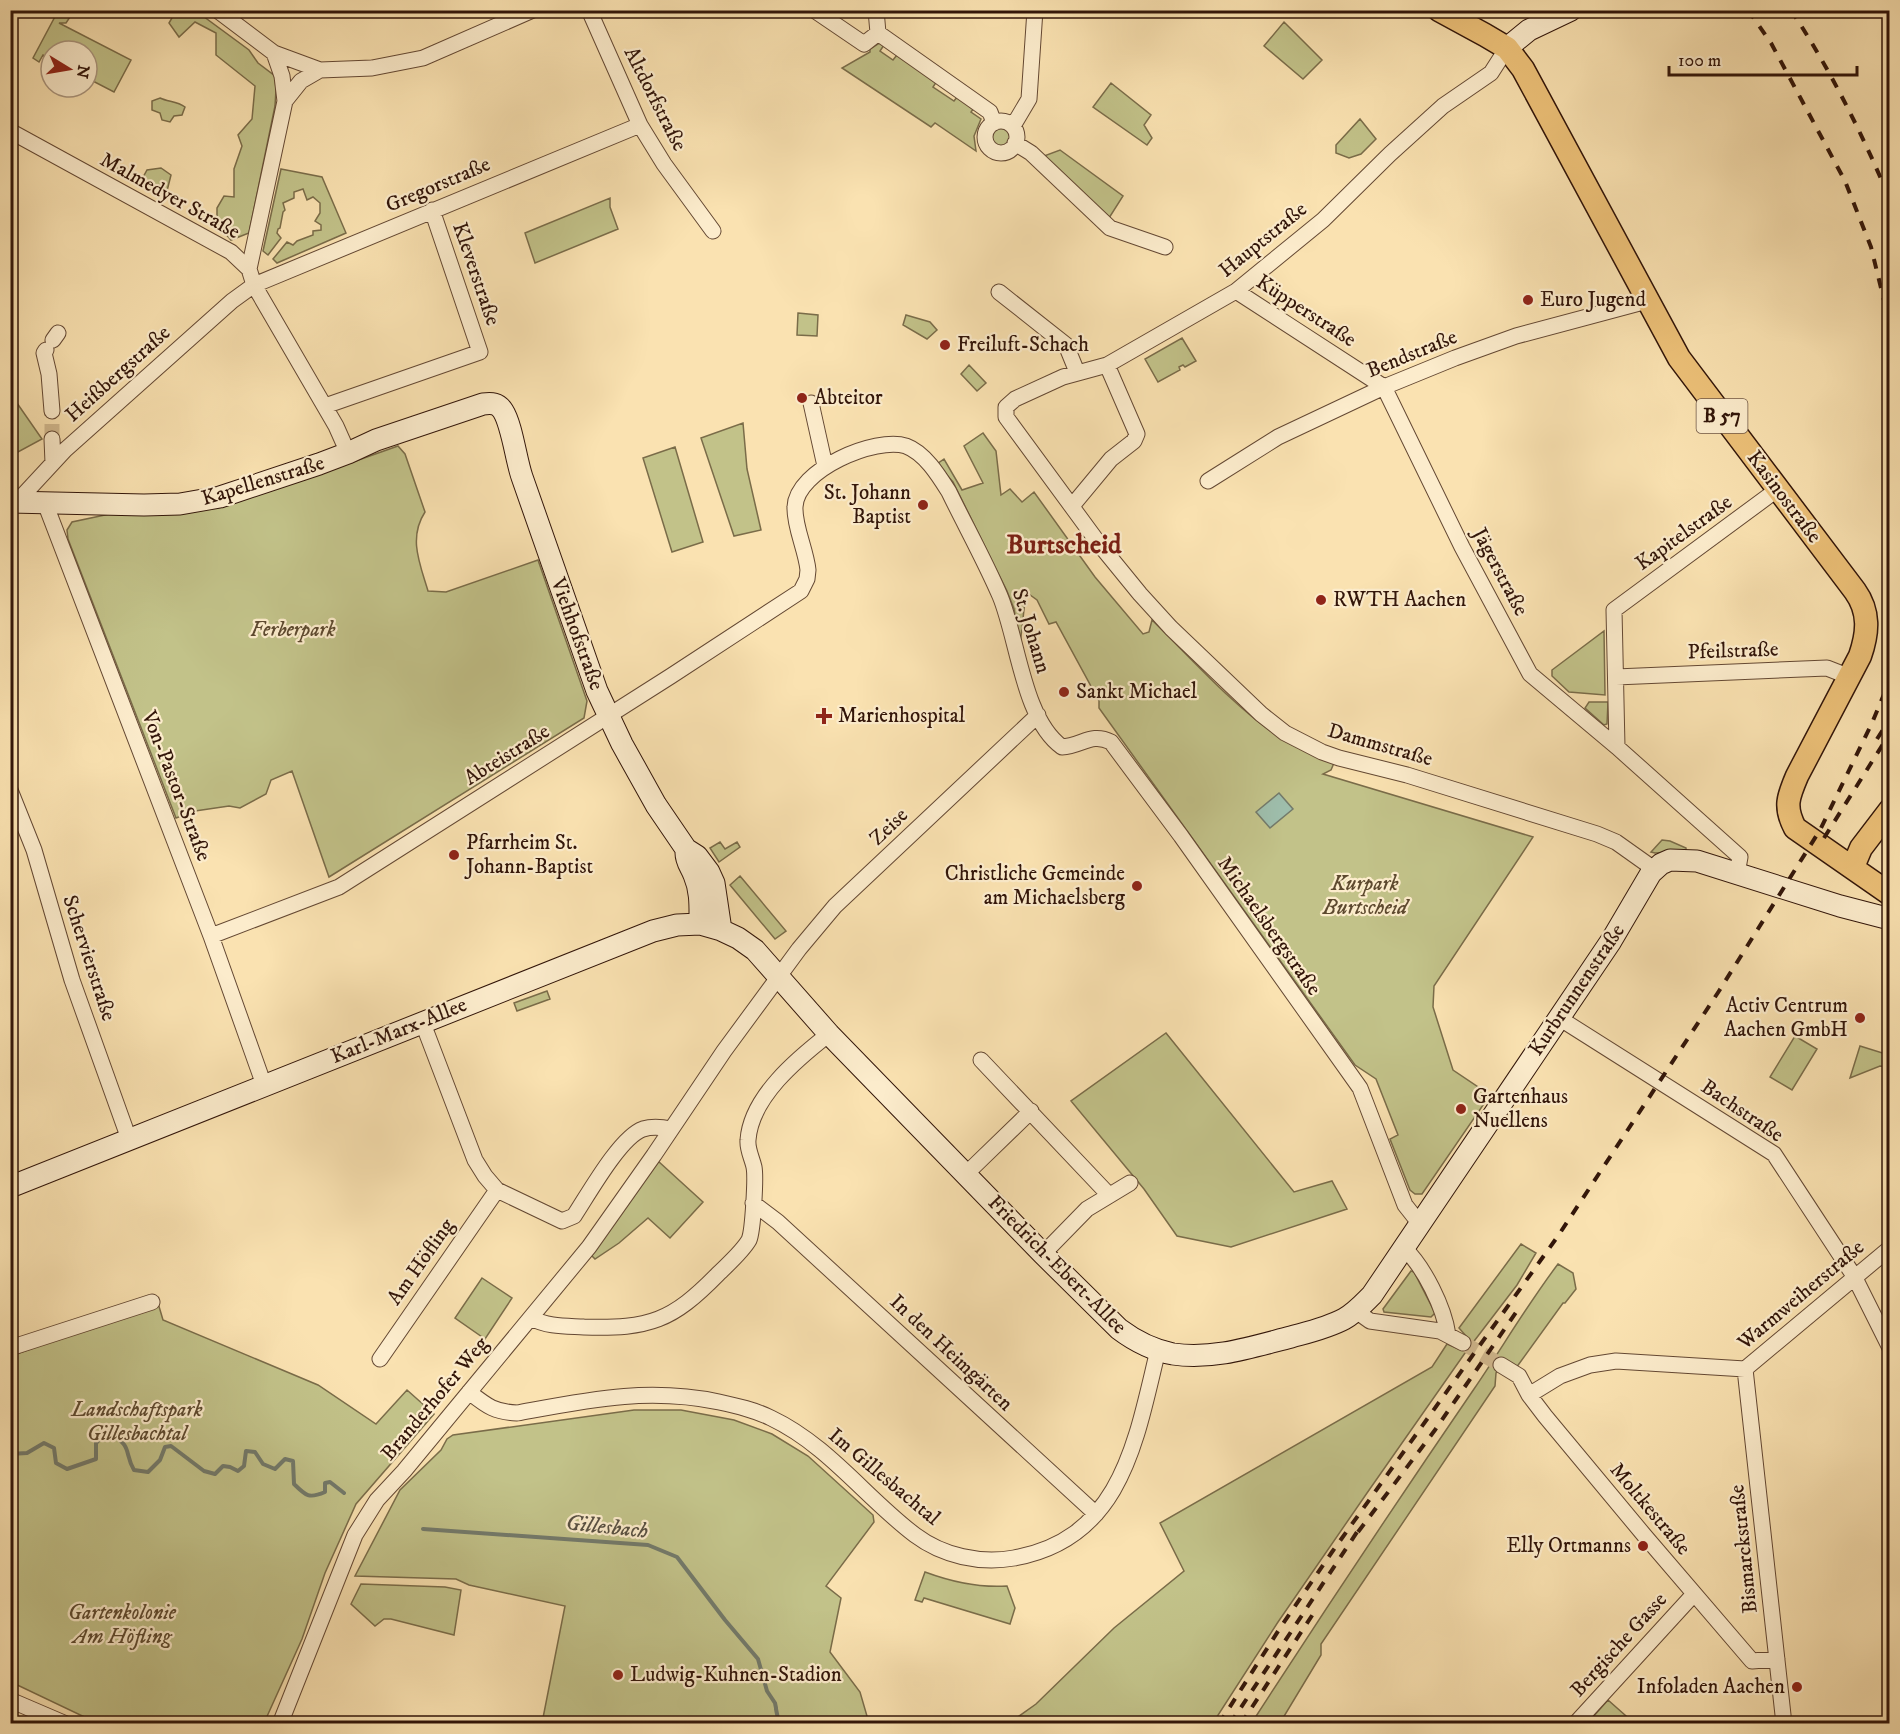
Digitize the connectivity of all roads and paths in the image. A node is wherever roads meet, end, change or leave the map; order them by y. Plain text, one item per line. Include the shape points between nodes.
1 (217, 10) edge
2 (533, 10) edge
3 (589, 10) edge
4 (814, 10) edge
5 (876, 10) edge
6 (1035, 10) edge
7 (1439, 10) edge
8 (1571, 10) edge
9 (512, 14) edge
10 (878, 33) junction
11 (1507, 48) junction
12 (274, 53) junction
13 (320, 70) junction
14 (285, 101) junction
15 (994, 123) junction
16 (640, 125) junction
17 (1013, 126) junction
18 (10, 131) edge
19 (1015, 143) junction
20 (432, 210) junction
21 (713, 231) dead end
22 (1165, 247) dead end
23 (249, 269) junction
24 (254, 285) junction
25 (1236, 291) junction
26 (999, 292) dead end
27 (1647, 301) junction
28 (52, 341) dead end
29 (1107, 365) junction
30 (1077, 372) junction
31 (1384, 387) junction
32 (811, 403) dead end
33 (324, 406) junction
34 (498, 406) joint
35 (1006, 407) joint
36 (52, 411) tunnel mouth
37 (52, 439) tunnel mouth
38 (348, 453) junction
39 (53, 463) junction
40 (825, 466) junction
41 (1208, 481) dead end
42 (1778, 489) junction
43 (45, 503) junction
44 (13, 505) edge
45 (1072, 506) junction
46 (1616, 677) junction
47 (1850, 677) junction
48 (1038, 715) junction
49 (608, 717) junction
50 (1617, 747) junction
51 (10, 790) edge
52 (1890, 810) edge
53 (686, 849) junction
54 (1853, 867) junction
55 (1654, 869) junction
56 (1737, 874) junction
57 (1890, 894) edge
58 (1890, 919) edge
59 (700, 924) junction
60 (721, 930) junction
61 (211, 936) junction
62 (778, 977) junction
63 (1559, 1018) junction
64 (422, 1021) junction
65 (829, 1034) junction
66 (981, 1060) dead end
67 (264, 1085) junction
68 (1031, 1111) junction
69 (671, 1129) junction
70 (129, 1139) junction
71 (966, 1173) junction
72 (1130, 1183) dead end
73 (10, 1187) edge
74 (497, 1190) junction
75 (1109, 1195) junction
76 (753, 1203) junction
77 (1420, 1224) junction
78 (1404, 1248) junction
79 (1890, 1248) edge
80 (1043, 1254) junction
81 (1854, 1276) junction
82 (152, 1302) dead end
83 (1356, 1311) junction
84 (531, 1317) junction
85 (1448, 1335) junction
86 (1463, 1343) tunnel mouth
87 (10, 1348) edge
88 (1890, 1348) edge
89 (1158, 1350) junction
90 (380, 1359) dead end
91 (1501, 1365) tunnel mouth
92 (1745, 1369) junction
93 (469, 1392) junction
94 (1529, 1395) junction
95 (1096, 1514) junction
96 (1694, 1594) junction
97 (1777, 1659) junction
98 (10, 1700) edge
99 (66, 1724) edge
100 (280, 1724) edge
101 (1575, 1724) edge
102 (1784, 1724) edge

1 - 12 street
2 - 9 street
3 - 16 street, Altdorfstraße
4 - 10 street via 864,44
5 - 10 street
6 - 17 street via 1029,99
7 - 11 main road, B 57
8 - 11 main road via 1529,30
9 - 13 street via 423,58 372,68
10 - 15 street via 990,112
11 - 25 street, Hauptstraße via 1491,73 1443,106 1323,220
11 - 27 main road, Kasinostraße / B 57 via 1523,69
12 - 13 street
12 - 14 street
13 - 14 street via 301,81
14 - 23 street
15 - 17 street
15 - 19 street via 986,134 994,151 1004,152
16 - 20 street, Gregorstraße
16 - 21 street, Altdorfstraße
17 - 19 street
18 - 23 street, Malmedyer Straße via 231,252
19 - 22 street via 1031,153 1110,228
20 - 24 street, Gregorstraße
20 - 33 street, Kleverstraße via 480,352
23 - 24 street, Malmedyer Straße
24 - 33 street, Malmedyer Straße
24 - 39 street, Heißbergstraße via 223,308
25 - 29 street, Hauptstraße
25 - 31 street, Küpperstraße
26 - 30 street via 1066,345
27 - 31 street, Bendstraße via 1516,336
27 - 42 main road, Kasinostraße / B 57 via 1679,358
28 - 36 street via 44,352
29 - 30 street, Hauptstraße
29 - 45 street via 1137,434
30 - 35 street, Hauptstraße via 1015,399
31 - 41 street, Bendstraße via 1278,437
31 - 50 street, Jägerstraße via 1462,547 1530,674
32 - 40 street
33 - 38 street, Malmedyer Straße
34 - 38 main road, Kapellenstraße via 483,404 375,440
34 - 49 main road, Viehhofstraße via 506,416 532,506
35 - 45 street, Dammstraße via 1012,428
37 - 39 street
38 - 43 main road, Kapellenstraße via 196,502
39 - 44 street, Heißbergstraße
40 - 48 street, St. Johann via 876,446 895,443 918,453 930,466 949,492 1001,598
40 - 49 street, Abteistraße via 800,490 795,507 808,566 801,591
42 - 46 street, Kapitelstraße via 1614,610
42 - 47 main road, Kasinostraße / B 57 via 1862,603 1867,617 1866,639
43 - 44 main road, Kapellenstraße
43 - 61 street, Von-Pastor-Straße
45 - 55 street, Dammstraße via 1121,572 1171,628 1286,733 1339,758 1597,834 1616,842
46 - 47 street, Pfeilstraße via 1827,668
46 - 50 street
47 - 54 main road, Kasinostraße / B 57 via 1797,776 1787,805 1796,828
48 - 62 street, Zeise via 835,906
48 - 77 street, Michaelsbergstraße via 1053,741 1062,747 1073,747 1092,738 1111,742 1360,1088 1405,1205
49 - 53 main road, Viehhofstraße via 656,805
49 - 61 street, Abteistraße via 339,887
50 - 56 street, Jägerstraße via 1740,857
51 - 70 street, Schervierstraße via 34,850 72,980
52 - 54 main road via 1861,848
53 - 59 main road, Viehhofstraße via 686,860 698,888
53 - 60 main road, Viehhofstraße via 697,856 714,883
54 - 57 main road, Kasinostraße / B 57
55 - 56 main road via 1678,859
55 - 63 main road, Kurbrunnenstraße
56 - 58 main road
59 - 60 main road, Karl-Marx-Allee
59 - 64 main road, Karl-Marx-Allee via 653,931
60 - 62 main road, Karl-Marx-Allee via 755,950
61 - 67 street, Von-Pastor-Straße
62 - 65 main road, Friedrich-Ebert-Allee
62 - 69 street, Branderhofer Weg
63 - 77 main road, Kurbrunnenstraße
63 - 81 street, Bachstraße via 1774,1154
64 - 67 main road, Karl-Marx-Allee
64 - 74 street via 476,1160
65 - 71 main road, Friedrich-Ebert-Allee
65 - 76 street via 777,1080 751,1125 747,1142 754,1168
66 - 68 street
67 - 70 main road, Karl-Marx-Allee
68 - 71 street
68 - 75 street
69 - 74 street via 641,1130 616,1152 574,1216 562,1221
69 - 84 street, Branderhofer Weg via 589,1247
70 - 73 main road, Karl-Marx-Allee
71 - 80 main road, Friedrich-Ebert-Allee
72 - 75 street
74 - 90 street, Am Höfling
75 - 80 street via 1087,1209
76 - 84 street via 750,1238 692,1299 668,1316 618,1328 543,1324
76 - 95 street, In den Heimgärten
77 - 78 main road, Kurbrunnenstraße
78 - 83 main road, Kurbrunnenstraße via 1372,1295
78 - 85 street via 1419,1264 1445,1319
79 - 81 street, Warmweiherstraße
80 - 89 main road, Friedrich-Ebert-Allee via 1119,1329
81 - 88 street, Bachstraße
81 - 92 street, Warmweiherstraße
82 - 87 street
83 - 85 street via 1370,1321
83 - 89 main road, Friedrich-Ebert-Allee via 1327,1327 1245,1350 1187,1355
84 - 93 street, Branderhofer Weg
85 - 86 street
89 - 95 street, Im Gillesbachtal via 1124,1472 1113,1494
91 - 94 street, Moltkestraße via 1519,1376
92 - 94 street, Warmweiherstraße via 1616,1361 1560,1376
92 - 97 street, Bismarckstraße
93 - 95 street, Im Gillesbachtal via 493,1410 504,1412 645,1394 682,1396 770,1417 825,1453 916,1536 961,1556 985,1560 1032,1555 1057,1546
93 - 100 street, Branderhofer Weg via 365,1516
94 - 96 street, Moltkestraße
96 - 97 street, Moltkestraße via 1752,1661
96 - 101 street, Bergische Gasse
97 - 102 street, Bismarckstraße
98 - 99 street

